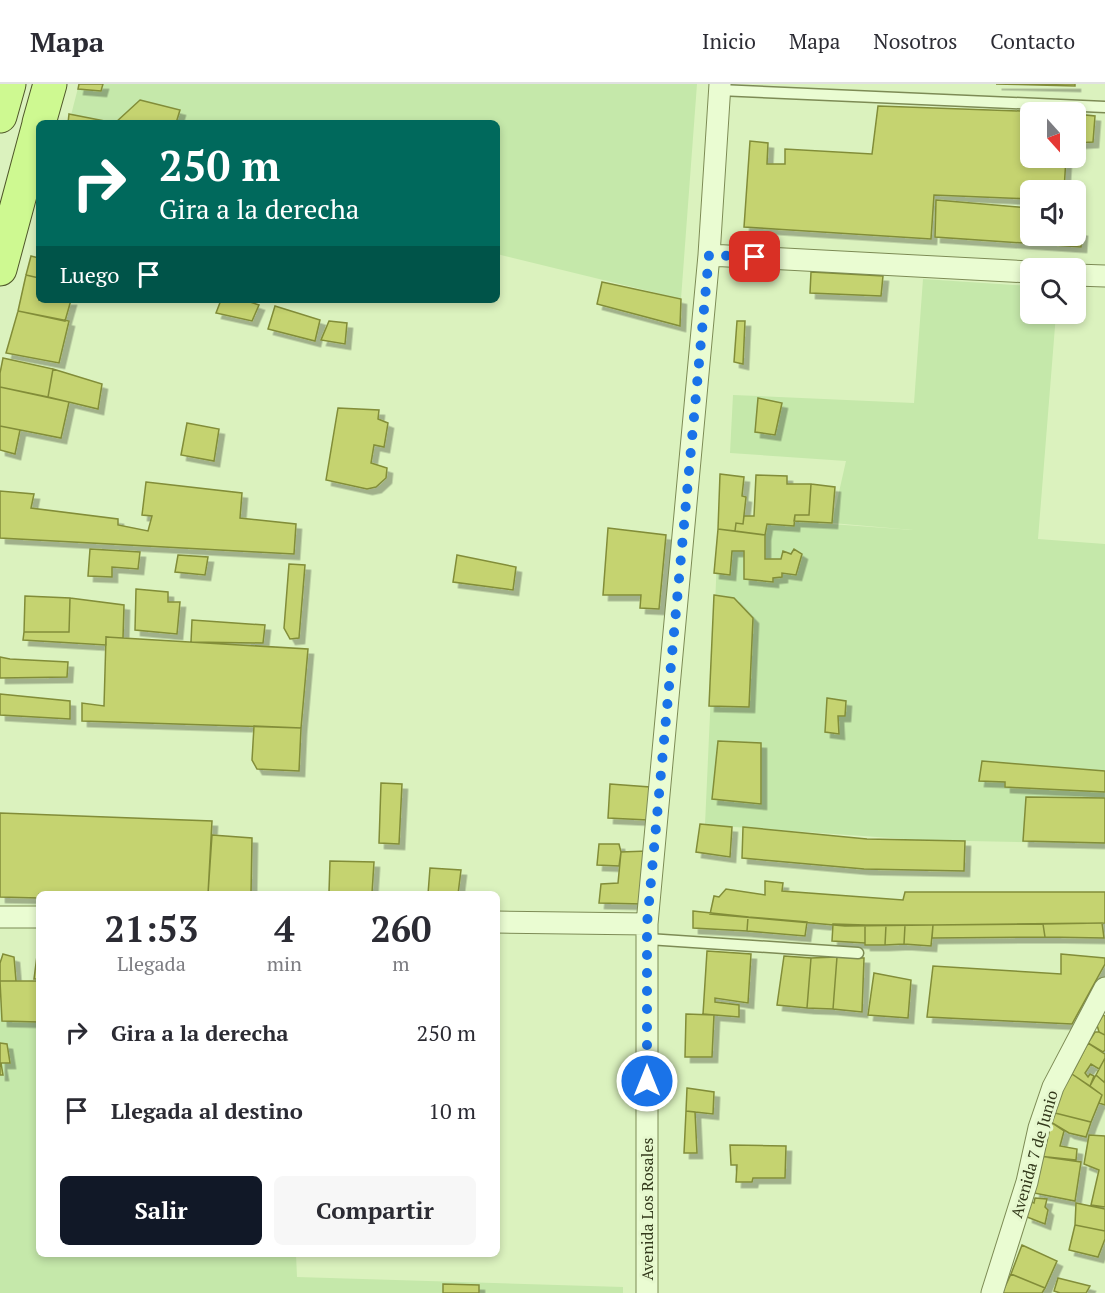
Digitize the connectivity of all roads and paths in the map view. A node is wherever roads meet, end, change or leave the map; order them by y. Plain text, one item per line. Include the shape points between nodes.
1 (9, 84) edge
2 (50, 84) edge
3 (719, 87) edge
4 (1105, 106) edge
5 (0, 116) edge
6 (40, 120) edge
7 (36, 134) edge
8 (709, 255) junction
9 (0, 269) edge
10 (1020, 271) edge
11 (1086, 275) edge
12 (1105, 276) edge
13 (0, 916) edge
14 (36, 917) edge
15 (500, 922) edge
16 (648, 932) junction
17 (858, 953) dead end
18 (1105, 988) edge
19 (647, 1293) edge
20 (992, 1293) edge

1 - 5 main road
2 - 6 main road
3 - 4 lane
3 - 8 street, Avenida Los Rosales
7 - 9 main road
8 - 10 street
8 - 16 street, Avenida Los Rosales
11 - 12 street
13 - 14 street
15 - 16 street
16 - 17 lane
16 - 19 street, Avenida Los Rosales
18 - 20 street, Avenida 7 de Junio via 1053,1086

